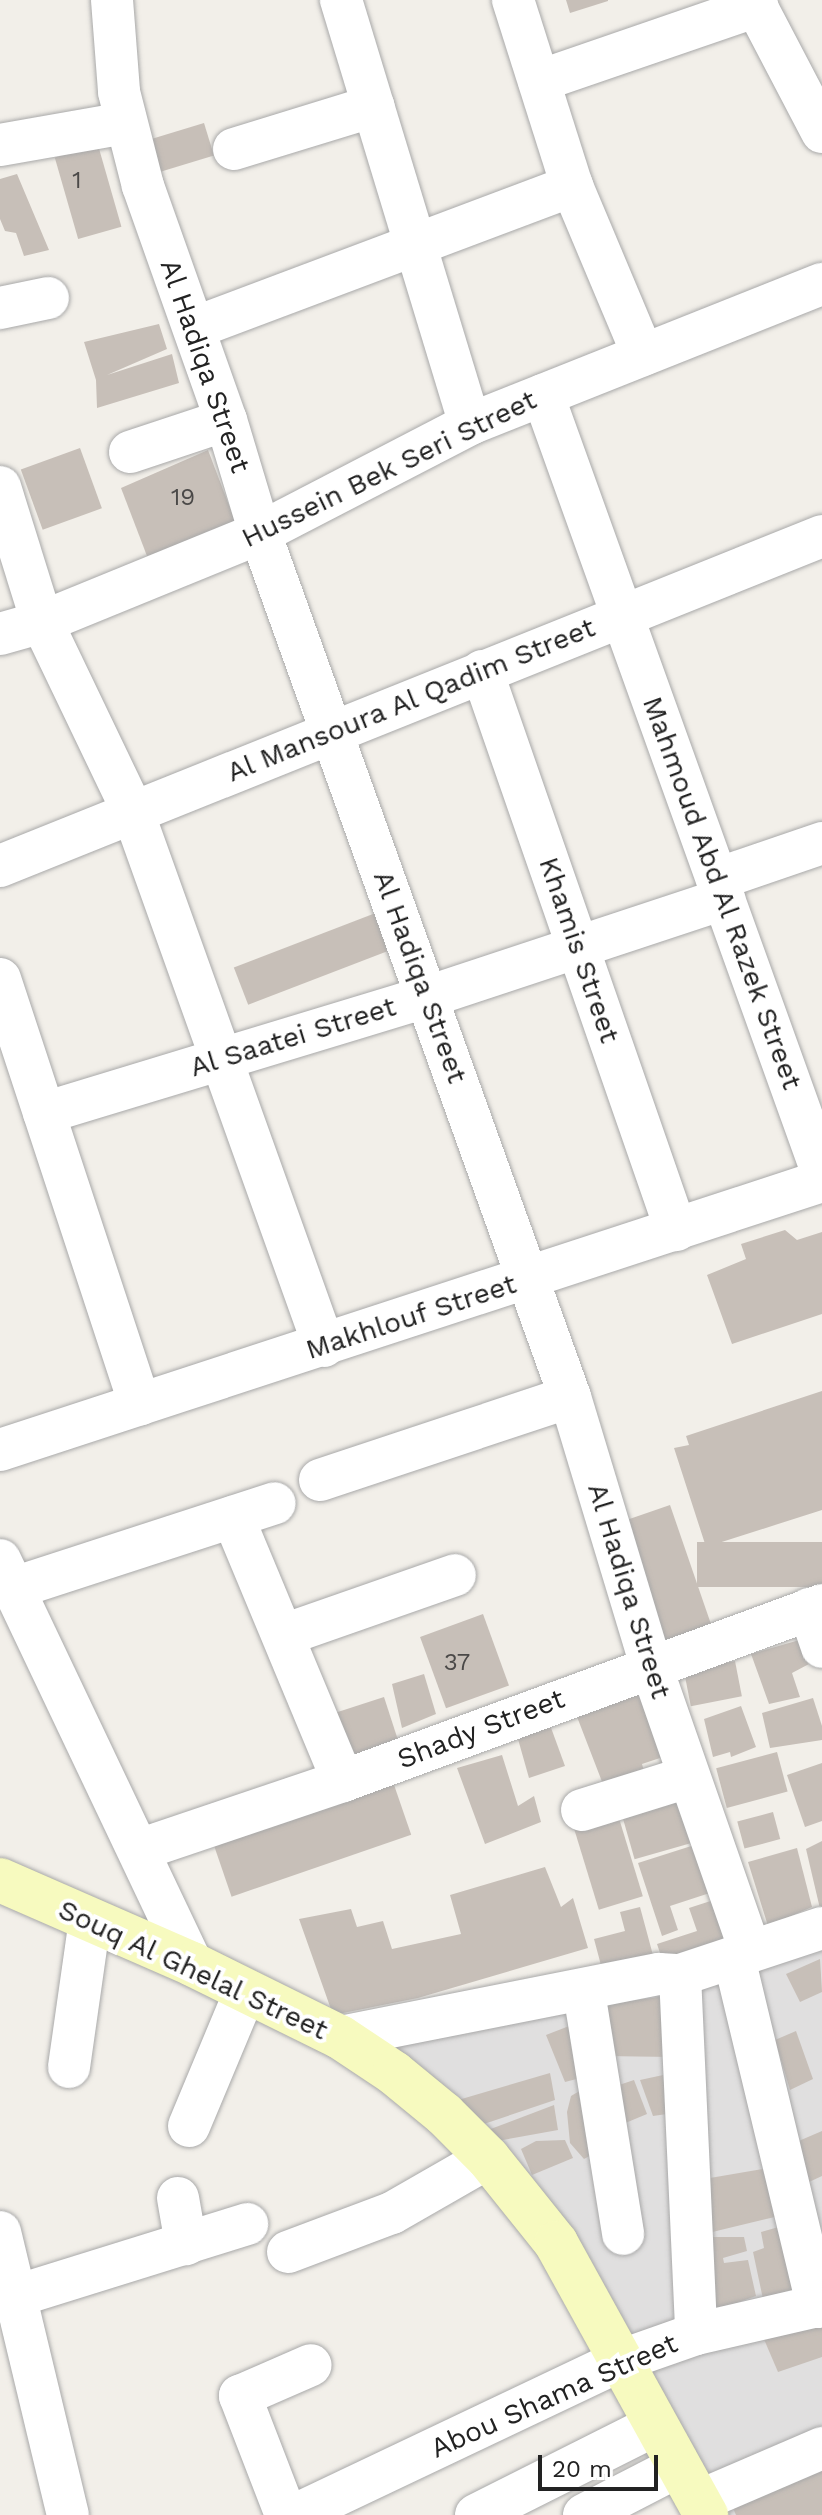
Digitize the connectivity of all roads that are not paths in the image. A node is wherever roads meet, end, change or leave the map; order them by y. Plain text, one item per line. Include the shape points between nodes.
1 (112, 0) edge
2 (341, 0) edge
3 (513, 0) edge
4 (755, 3) edge
5 (539, 81) junction
6 (374, 106) junction
7 (125, 123) junction
8 (822, 132) edge
9 (0, 145) edge
10 (234, 149) dead end
11 (572, 186) junction
12 (416, 247) junction
13 (822, 284) edge
14 (48, 298) dead end
15 (0, 308) edge
16 (194, 328) junction
17 (643, 355) junction
18 (543, 395) junction
19 (226, 420) junction
20 (470, 424) junction
21 (130, 452) dead end
22 (0, 487) edge
23 (260, 533) junction
24 (822, 536) edge
25 (622, 614) junction
26 (42, 622) junction
27 (0, 634) edge
28 (482, 671) junction
29 (333, 731) junction
30 (133, 812) junction
31 (822, 843) edge
32 (0, 866) edge
33 (720, 889) junction
34 (578, 947) junction
35 (0, 979) edge
36 (427, 997) junction
37 (221, 1059) junction
38 (44, 1113) junction
39 (822, 1172) edge
40 (822, 1181) edge
41 (676, 1230) junction
42 (528, 1279) junction
43 (324, 1346) junction
44 (570, 1397) junction
45 (140, 1405) junction
46 (0, 1450) edge
47 (320, 1480) dead end
48 (275, 1503) dead end
49 (233, 1517) junction
50 (7, 1574) edge
51 (455, 1575) dead end
52 (818, 1620) edge
53 (284, 1635) junction
54 (651, 1666) junction
55 (688, 1777) junction
56 (343, 1781) junction
57 (582, 1810) dead end
58 (139, 1850) junction
59 (0, 1880) edge
60 (90, 1920) junction
61 (822, 1928) edge
62 (742, 1954) junction
63 (192, 1964) junction
64 (680, 1975) junction
65 (246, 1990) junction
66 (584, 1992) junction
67 (340, 2037) junction
68 (69, 2067) dead end
69 (189, 2126) dead end
70 (488, 2158) junction
71 (178, 2198) dead end
72 (247, 2224) dead end
73 (0, 2232) edge
74 (623, 2234) dead end
75 (186, 2244) junction
76 (288, 2252) dead end
77 (7, 2299) edge
78 (820, 2306) edge
79 (696, 2334) junction
80 (622, 2360) junction
81 (311, 2365) dead end
82 (655, 2425) junction
83 (822, 2448) edge
84 (694, 2494) edge
85 (68, 2515) edge
86 (286, 2515) edge
87 (295, 2515) edge
88 (476, 2515) edge
89 (584, 2515) edge

1 - 7 street, Al Hadiqa Street
2 - 6 street
3 - 5 street
4 - 5 street
4 - 8 street
5 - 11 street
6 - 10 street
6 - 12 street
7 - 9 street
7 - 16 street, Al Hadiqa Street
11 - 12 street
11 - 17 street
12 - 16 street
12 - 20 street
13 - 17 street, Hussein Bek Seri Street
14 - 15 street
16 - 19 street, Al Hadiqa Street
17 - 18 street, Hussein Bek Seri Street
18 - 20 street, Hussein Bek Seri Street
18 - 25 street, Mahmoud Abd Al Razek Street
19 - 21 street
19 - 23 street, Al Hadiqa Street
20 - 23 street, Hussein Bek Seri Street
22 - 26 street
23 - 26 street, Hussein Bek Seri Street
23 - 29 street, Al Hadiqa Street
24 - 25 street, Al Mansoura Al Qadim Street
25 - 28 street, Al Mansoura Al Qadim Street
25 - 33 street, Mahmoud Abd Al Razek Street
26 - 27 street, Hussein Bek Seri Street
26 - 30 street
28 - 29 street, Al Mansoura Al Qadim Street
28 - 34 street, Khamis Street
29 - 30 street, Al Mansoura Al Qadim Street
29 - 36 street, Al Hadiqa Street
30 - 32 street, Al Mansoura Al Qadim Street
30 - 37 street
31 - 33 street, Al Saatei Street
33 - 34 street, Al Saatei Street
33 - 39 street, Mahmoud Abd Al Razek Street
34 - 36 street, Al Saatei Street
34 - 41 street, Khamis Street
35 - 38 street
36 - 37 street, Al Saatei Street
36 - 42 street, Al Hadiqa Street
37 - 38 street, Al Saatei Street
37 - 43 street
38 - 45 street
40 - 41 street, Makhlouf Street
41 - 42 street, Makhlouf Street
42 - 43 street, Makhlouf Street
42 - 44 street, Al Hadiqa Street
43 - 45 street, Makhlouf Street
44 - 47 street
44 - 54 street, Al Hadiqa Street
45 - 46 street, Makhlouf Street
48 - 49 street
49 - 50 street
49 - 53 street
50 - 58 street
51 - 53 street
52 - 54 street, Shady Street
53 - 56 street
54 - 55 street, Al Hadiqa Street
54 - 56 street, Shady Street
55 - 57 street
55 - 62 street, Al Hadiqa Street
56 - 58 street, Shady Street
58 - 63 street
59 - 60 main road, Souq Al Ghelal Street
60 - 63 main road, Souq Al Ghelal Street
60 - 68 street
61 - 62 street
62 - 64 street
62 - 78 street, Al Hadiqa Street
63 - 65 main road, Souq Al Ghelal Street
64 - 66 street via 659,1974
64 - 79 street
65 - 67 main road, Souq Al Ghelal Street
65 - 69 street
66 - 67 street
66 - 74 street
67 - 70 main road, Souq Al Ghelal Street via 407,2083
70 - 76 street via 392,2213
70 - 80 main road, Souq Al Ghelal Street via 556,2243
71 - 75 street
72 - 75 street
73 - 77 street
75 - 77 street
77 - 85 street
78 - 79 street, Abou Shama Street
79 - 80 street, Abou Shama Street
80 - 82 main road, Souq Al Ghelal Street
80 - 87 street, Abou Shama Street
81 - 86 street via 240,2396
82 - 84 main road, Souq Al Ghelal Street
82 - 88 street
83 - 84 street
84 - 89 street

